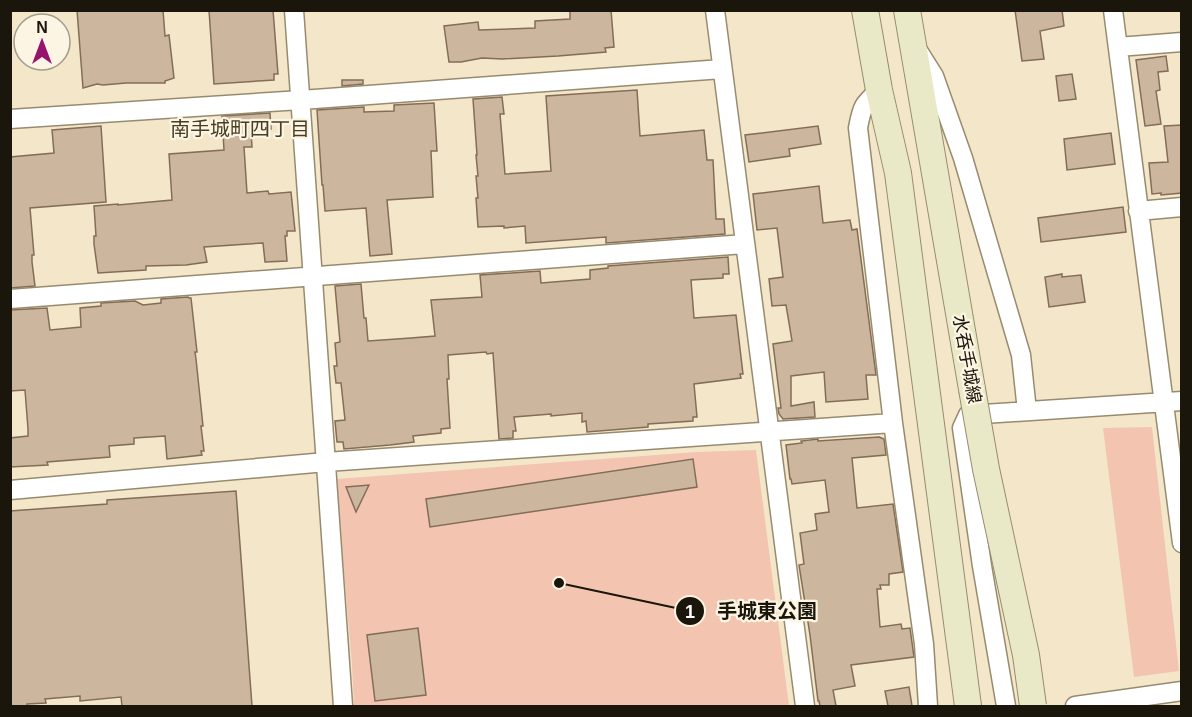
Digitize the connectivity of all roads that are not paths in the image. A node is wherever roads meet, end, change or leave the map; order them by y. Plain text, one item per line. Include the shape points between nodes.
1 (294, 10) edge
2 (715, 10) edge
3 (865, 10) edge
4 (907, 10) edge
5 (1113, 10) edge
6 (911, 40) junction
7 (1182, 42) edge
8 (1118, 47) junction
9 (722, 69) junction
10 (879, 90) junction
11 (301, 100) junction
12 (10, 119) edge
13 (1182, 207) edge
14 (1138, 211) junction
15 (745, 244) junction
16 (313, 276) junction
17 (10, 299) edge
18 (1173, 402) edge
19 (1027, 411) junction
20 (893, 423) junction
21 (768, 430) junction
22 (326, 462) junction
23 (10, 490) edge
24 (1182, 543) edge
25 (1182, 691) edge
26 (343, 706) edge
27 (805, 706) edge
28 (928, 706) edge
29 (968, 706) edge
30 (1006, 706) edge
31 (1033, 706) edge
32 (1075, 706) edge

1 - 11 street
2 - 9 street
3 - 10 main road
4 - 6 main road, 水呑手城線
5 - 8 street
6 - 19 street via 934,76 963,158 1021,356
6 - 31 main road, 水呑手城線, bridge via 986,469 1026,655
7 - 8 street
8 - 14 street
9 - 11 street
9 - 15 street
10 - 20 street via 864,104 858,128
10 - 29 main road via 898,173
11 - 12 street
11 - 16 street
13 - 14 street
14 - 18 street
15 - 16 street
15 - 21 street
16 - 17 street
16 - 22 street
18 - 19 street
18 - 24 street
19 - 30 street via 969,415 962,428
20 - 21 street
20 - 28 street via 924,644
21 - 22 street
21 - 27 street
22 - 23 street
22 - 26 street
25 - 32 street

